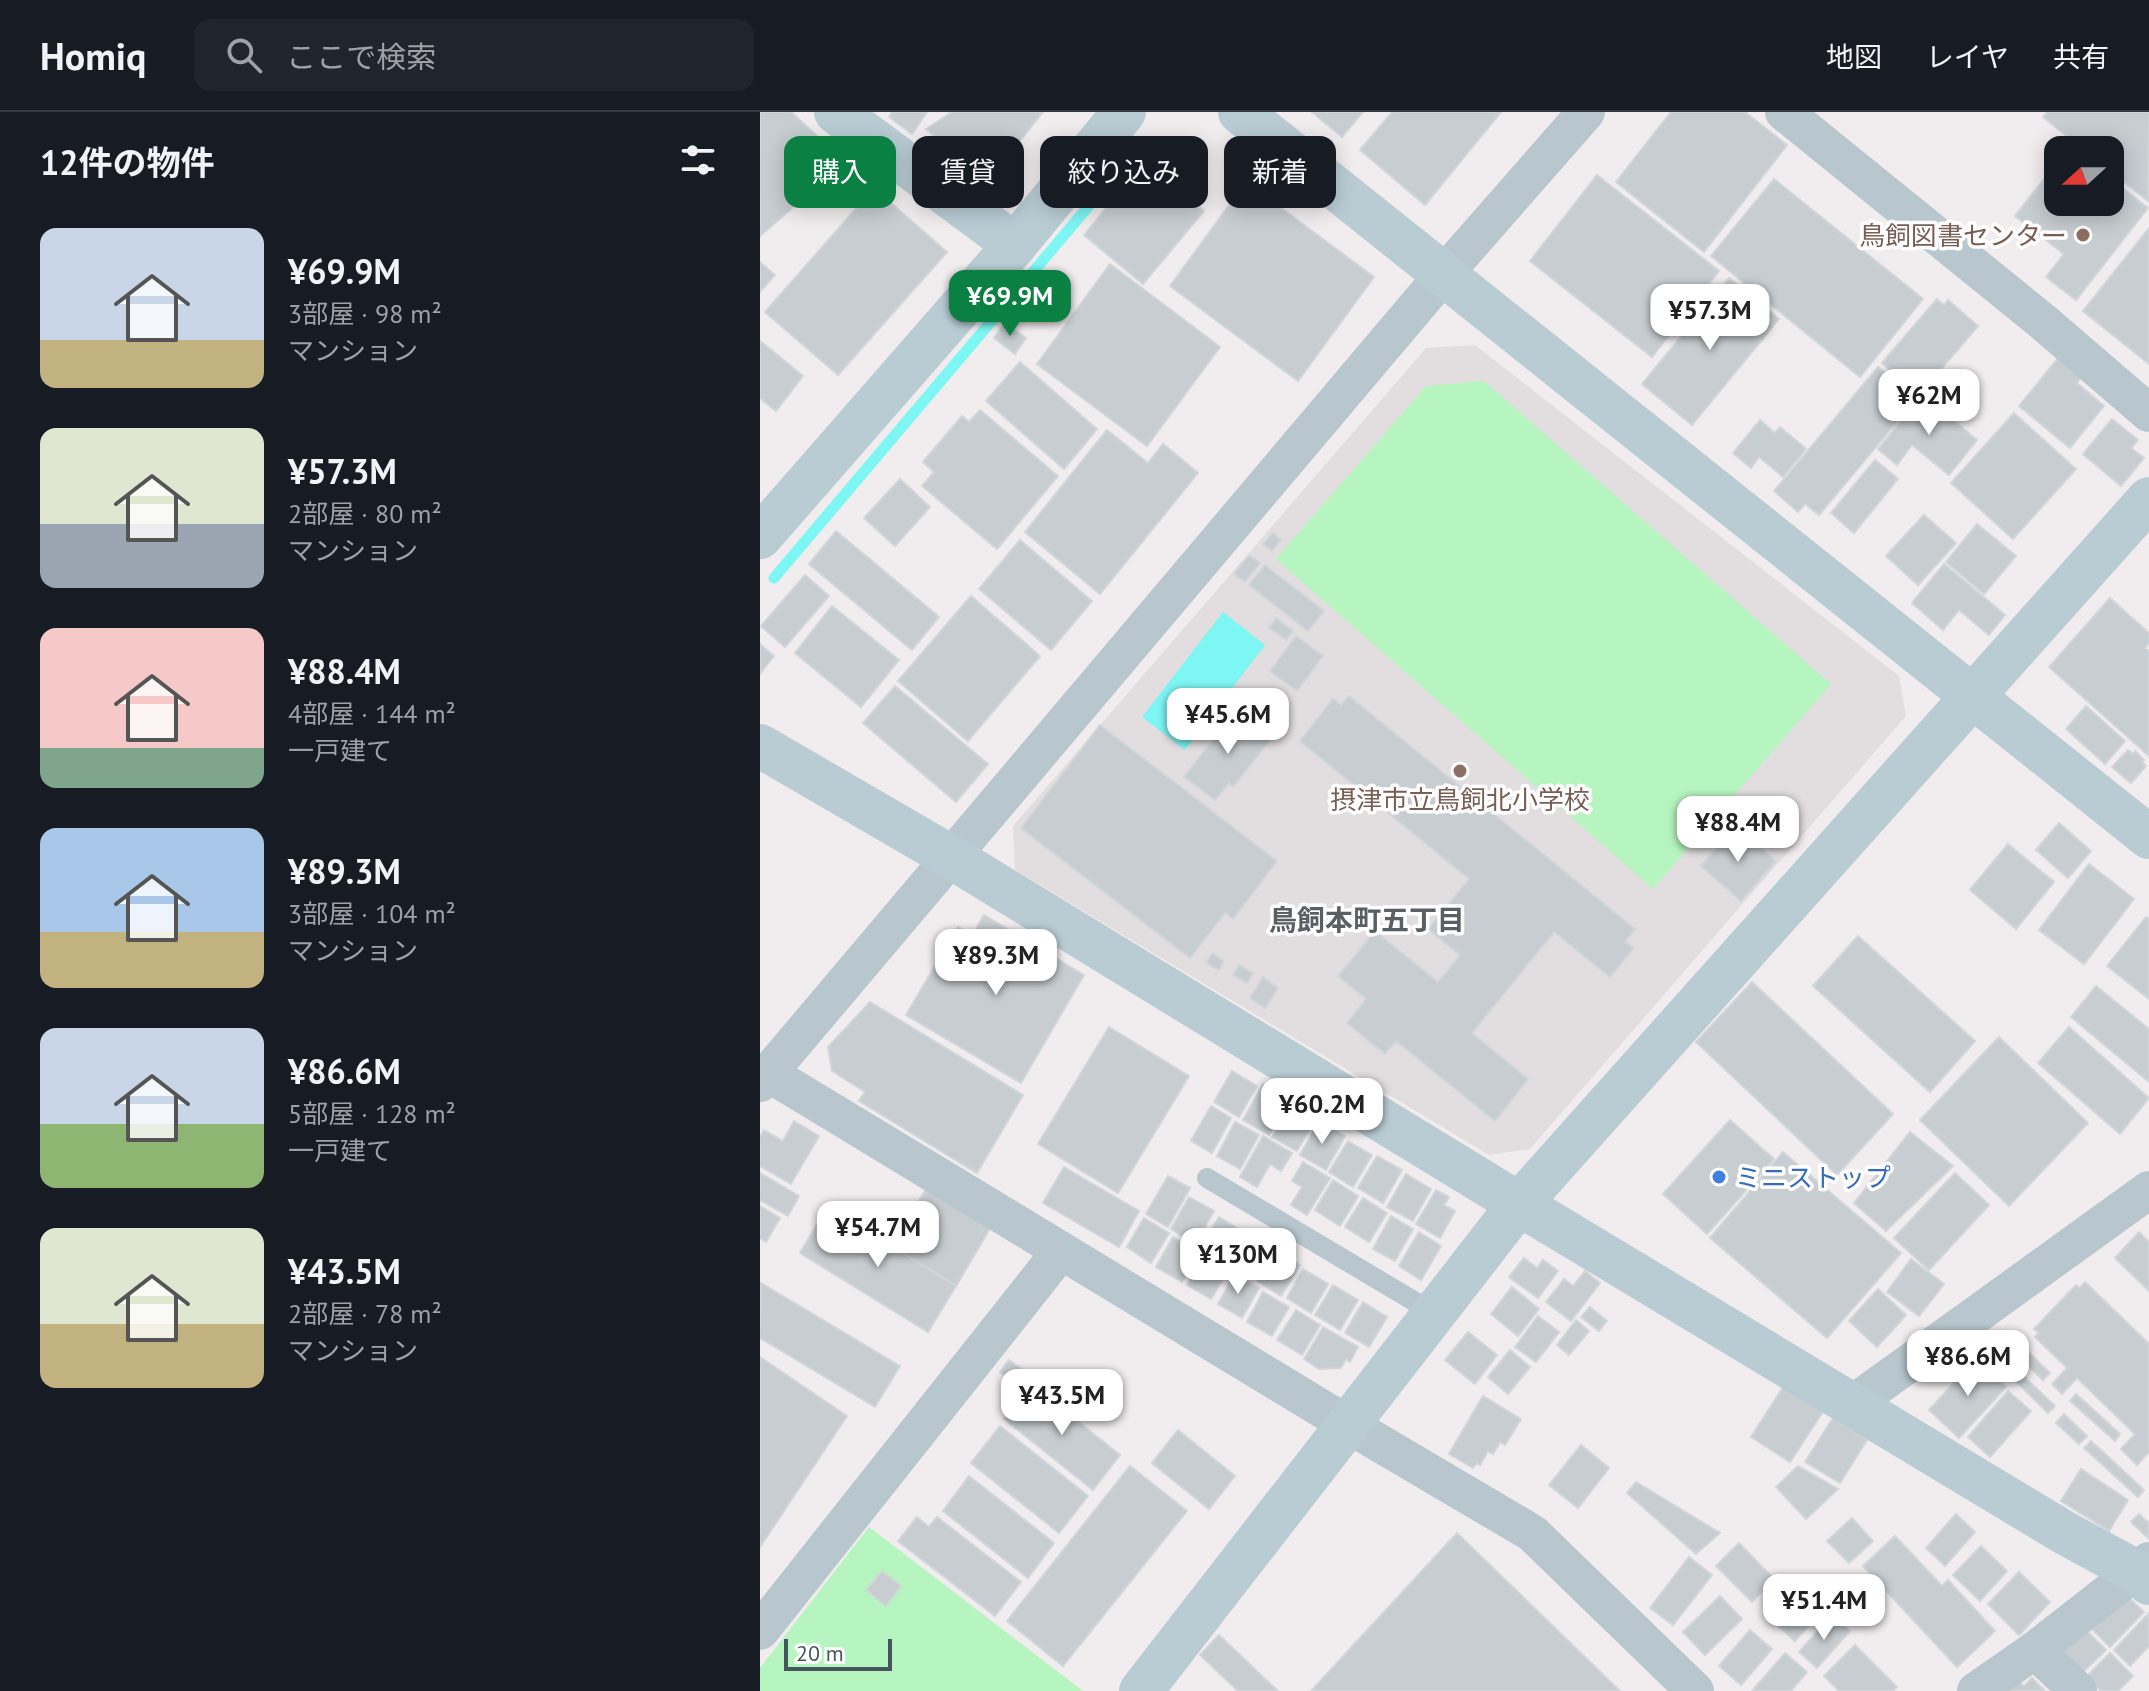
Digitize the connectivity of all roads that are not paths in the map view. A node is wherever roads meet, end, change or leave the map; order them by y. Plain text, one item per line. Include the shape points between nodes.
1 (836, 112) edge
2 (1124, 112) edge
3 (1240, 112) edge
4 (1586, 112) edge
5 (1784, 112) edge
6 (1015, 245) junction
7 (1444, 274) junction
8 (2149, 413) edge
9 (2149, 499) edge
10 (760, 537) edge
11 (1974, 697) junction
12 (760, 746) edge
13 (2149, 837) edge
14 (951, 857) junction
15 (764, 1078) edge
16 (1207, 1178) dead end
17 (2149, 1190) edge
18 (1519, 1204) junction
19 (1061, 1251) junction
20 (1434, 1313) junction
21 (1854, 1403) junction
22 (1347, 1424) junction
23 (2144, 1572) edge
24 (760, 1631) edge
25 (2035, 1650) junction
26 (1141, 1691) edge
27 (1695, 1691) edge
28 (1976, 1691) edge
29 (2078, 1691) edge

1 - 6 street
2 - 6 street
3 - 7 street
4 - 7 street
5 - 8 street
6 - 10 street
7 - 11 street
7 - 14 street
9 - 11 street
11 - 13 street
11 - 18 street
12 - 14 street
14 - 15 street
14 - 18 street
15 - 19 street
16 - 20 lane
17 - 21 street
18 - 20 street
18 - 21 street
19 - 22 street
19 - 24 street
20 - 22 street
21 - 23 street via 2065,1533
22 - 26 street
22 - 27 street via 1532,1533
23 - 25 street
25 - 28 street
25 - 29 street

